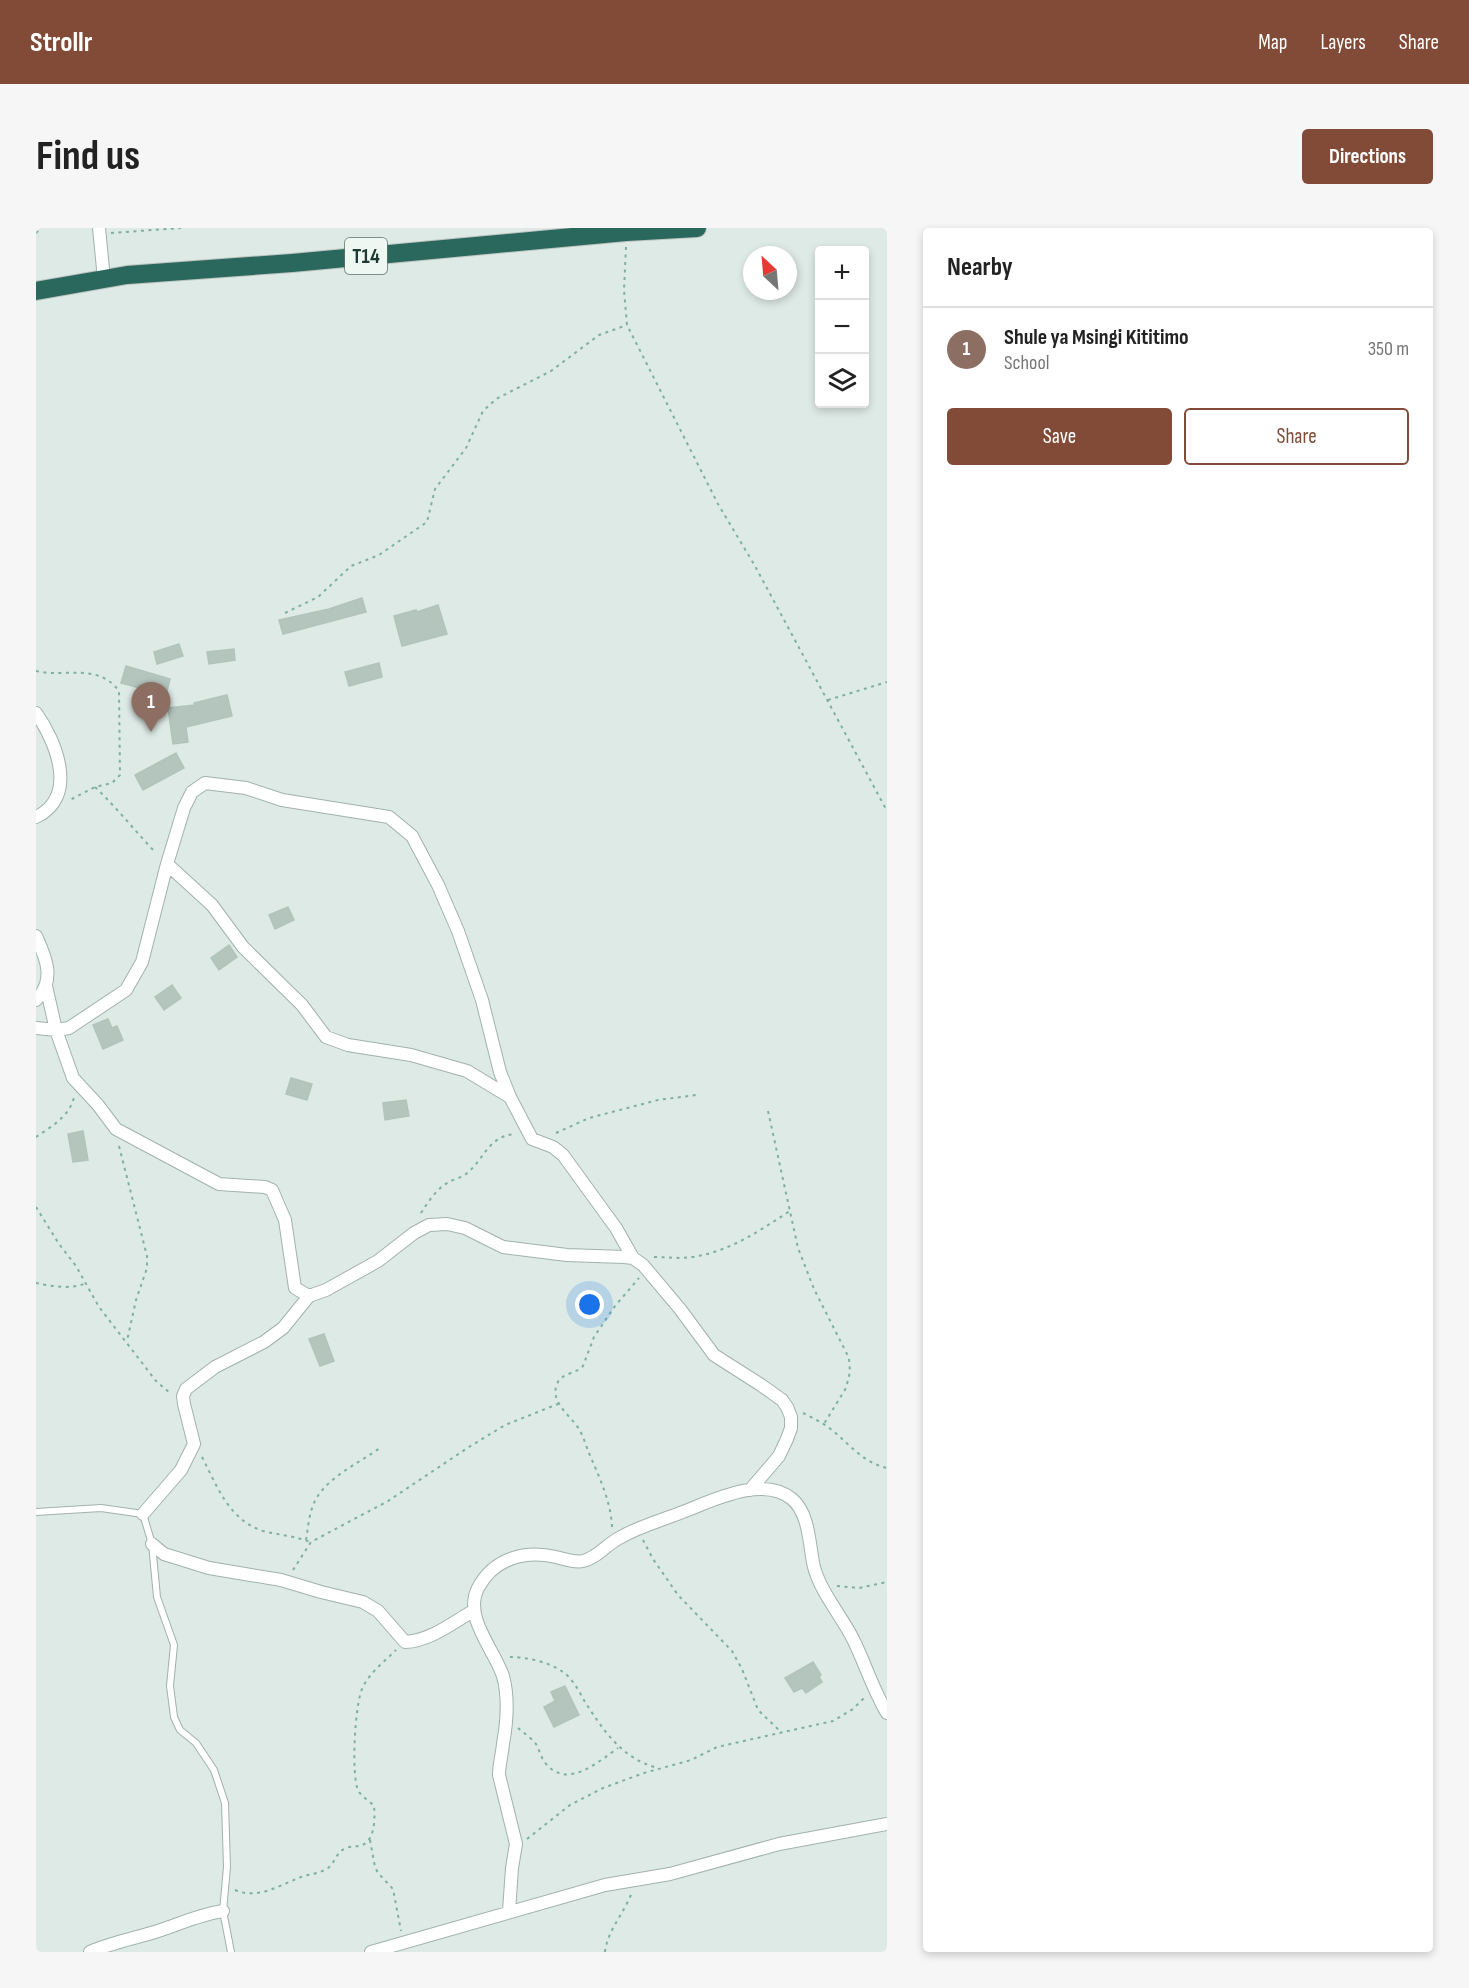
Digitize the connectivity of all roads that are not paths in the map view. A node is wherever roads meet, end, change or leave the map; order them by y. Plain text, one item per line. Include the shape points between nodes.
1 (697, 228) edge
2 (627, 230) edge
3 (99, 231) edge
4 (104, 279) junction
5 (36, 291) edge
6 (36, 713) edge
7 (36, 817) edge
8 (167, 864) junction
9 (36, 936) edge
10 (46, 986) junction
11 (36, 1000) edge
12 (36, 1028) edge
13 (56, 1030) junction
14 (510, 1097) junction
15 (635, 1259) junction
16 (309, 1296) junction
17 (750, 1490) junction
18 (36, 1512) edge
19 (143, 1514) junction
20 (152, 1544) junction
21 (473, 1611) junction
22 (887, 1713) edge
23 (887, 1824) edge
24 (223, 1911) junction
25 (509, 1911) junction
26 (90, 1952) edge
27 (231, 1952) edge
28 (371, 1952) edge

1 - 2 highway, T14
2 - 4 highway, T14
3 - 4 street
4 - 5 highway, T14
6 - 7 street via 48,730 60,766 59,786 50,808
8 - 13 street via 135,977 126,990 79,1023
8 - 14 street via 212,905 228,930 302,1005 327,1037 468,1071
8 - 14 street via 184,808 192,792 205,783 389,817 412,836 452,915
9 - 10 street via 49,973
10 - 11 street
10 - 13 street
12 - 13 street
13 - 16 street via 73,1078 116,1129 219,1184 272,1190 285,1220 295,1288
14 - 15 street via 536,1139 563,1155
15 - 16 street via 503,1247 465,1228 429,1225 378,1261
15 - 17 street via 714,1355 787,1407 791,1417 787,1439 779,1456
16 - 19 street via 283,1329 215,1367 186,1389 184,1404 194,1444 181,1470
17 - 21 street via 638,1528 585,1561 533,1553 517,1555 491,1571 474,1598
17 - 22 street via 781,1493 790,1497 802,1512 819,1581 852,1636
18 - 19 lane via 91,1508
19 - 20 lane
20 - 21 street via 164,1554 209,1568 281,1580 373,1606 405,1642 431,1635
20 - 24 lane via 157,1597 174,1645 170,1686 174,1717 180,1730 196,1743 211,1764 225,1803
21 - 25 street via 506,1688 499,1764 516,1844
23 - 25 street via 779,1844
24 - 26 street via 203,1914
24 - 27 lane
25 - 28 street

